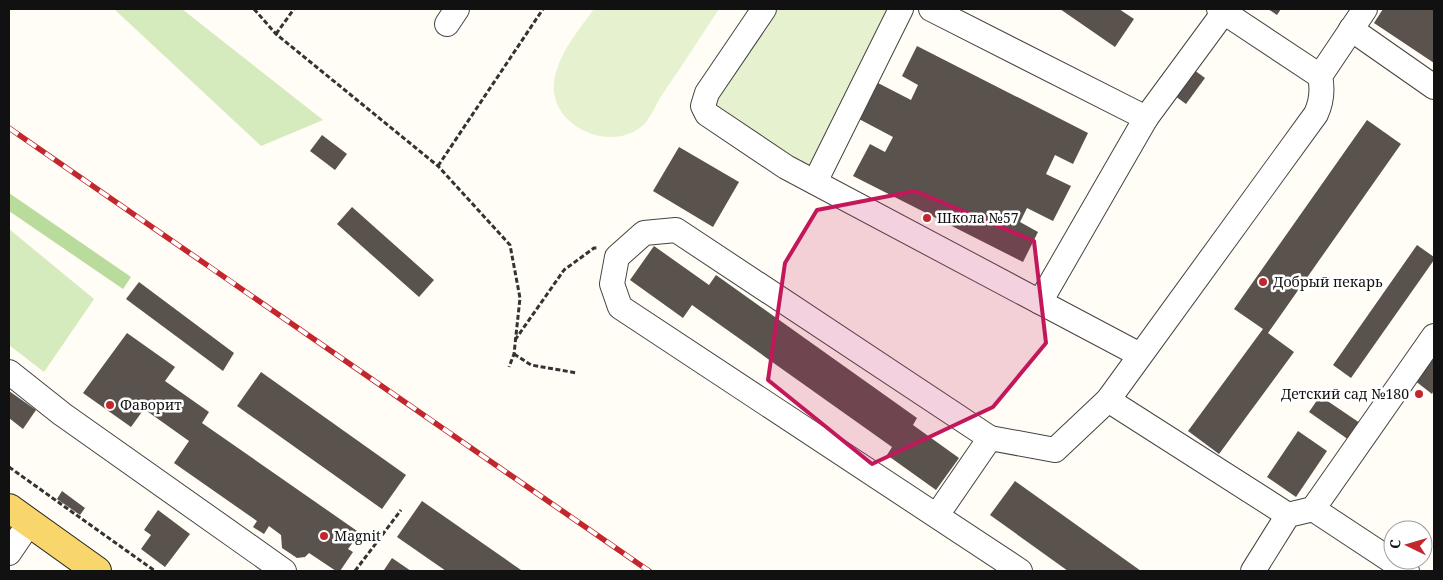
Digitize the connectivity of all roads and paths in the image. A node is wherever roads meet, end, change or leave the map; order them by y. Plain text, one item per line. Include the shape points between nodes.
1 (254, 9) edge
2 (294, 9) edge
3 (543, 9) edge
4 (764, 9) edge
5 (901, 9) edge
6 (932, 9) edge
7 (1365, 9) edge
8 (1221, 10) edge
9 (1351, 29) junction
10 (276, 34) junction
11 (1320, 76) junction
12 (1434, 87) edge
13 (1146, 118) junction
14 (438, 166) junction
15 (815, 182) junction
16 (624, 251) junction
17 (1040, 302) junction
18 (1434, 336) edge
19 (515, 340) junction
20 (514, 354) junction
21 (1140, 355) junction
22 (509, 367) dead end
23 (9, 372) edge
24 (577, 373) dead end
25 (1108, 400) junction
26 (990, 438) junction
27 (9, 467) edge
28 (1314, 509) junction
29 (401, 510) dead end
30 (19, 515) edge
31 (937, 515) junction
32 (1288, 515) junction
33 (9, 553) edge
34 (97, 571) edge
35 (155, 571) edge
36 (284, 571) edge
37 (355, 571) edge
38 (1020, 571) edge
39 (1253, 571) edge
40 (1407, 571) edge

1 - 10 path
2 - 10 path
3 - 14 path
4 - 15 lane via 707,93 703,106 707,114 786,167
5 - 15 lane
6 - 13 lane
7 - 9 lane
8 - 11 lane
8 - 13 lane
9 - 11 lane
9 - 12 lane
10 - 14 path
11 - 21 lane via 1322,101 1316,114
13 - 17 lane
14 - 19 path via 510,245 520,298
15 - 17 lane
16 - 19 path via 594,248 564,270
16 - 26 lane via 644,233 676,230
16 - 31 lane via 617,257 612,284 620,307
17 - 21 lane
18 - 28 lane
19 - 20 path
20 - 22 path
20 - 24 path via 531,365
21 - 25 lane
23 - 36 lane via 62,414
25 - 26 lane via 1055,450
25 - 32 lane
26 - 31 lane
27 - 35 path
28 - 32 lane
28 - 40 lane
29 - 37 path
30 - 33 lane
30 - 34 main road
31 - 38 lane
32 - 39 lane

